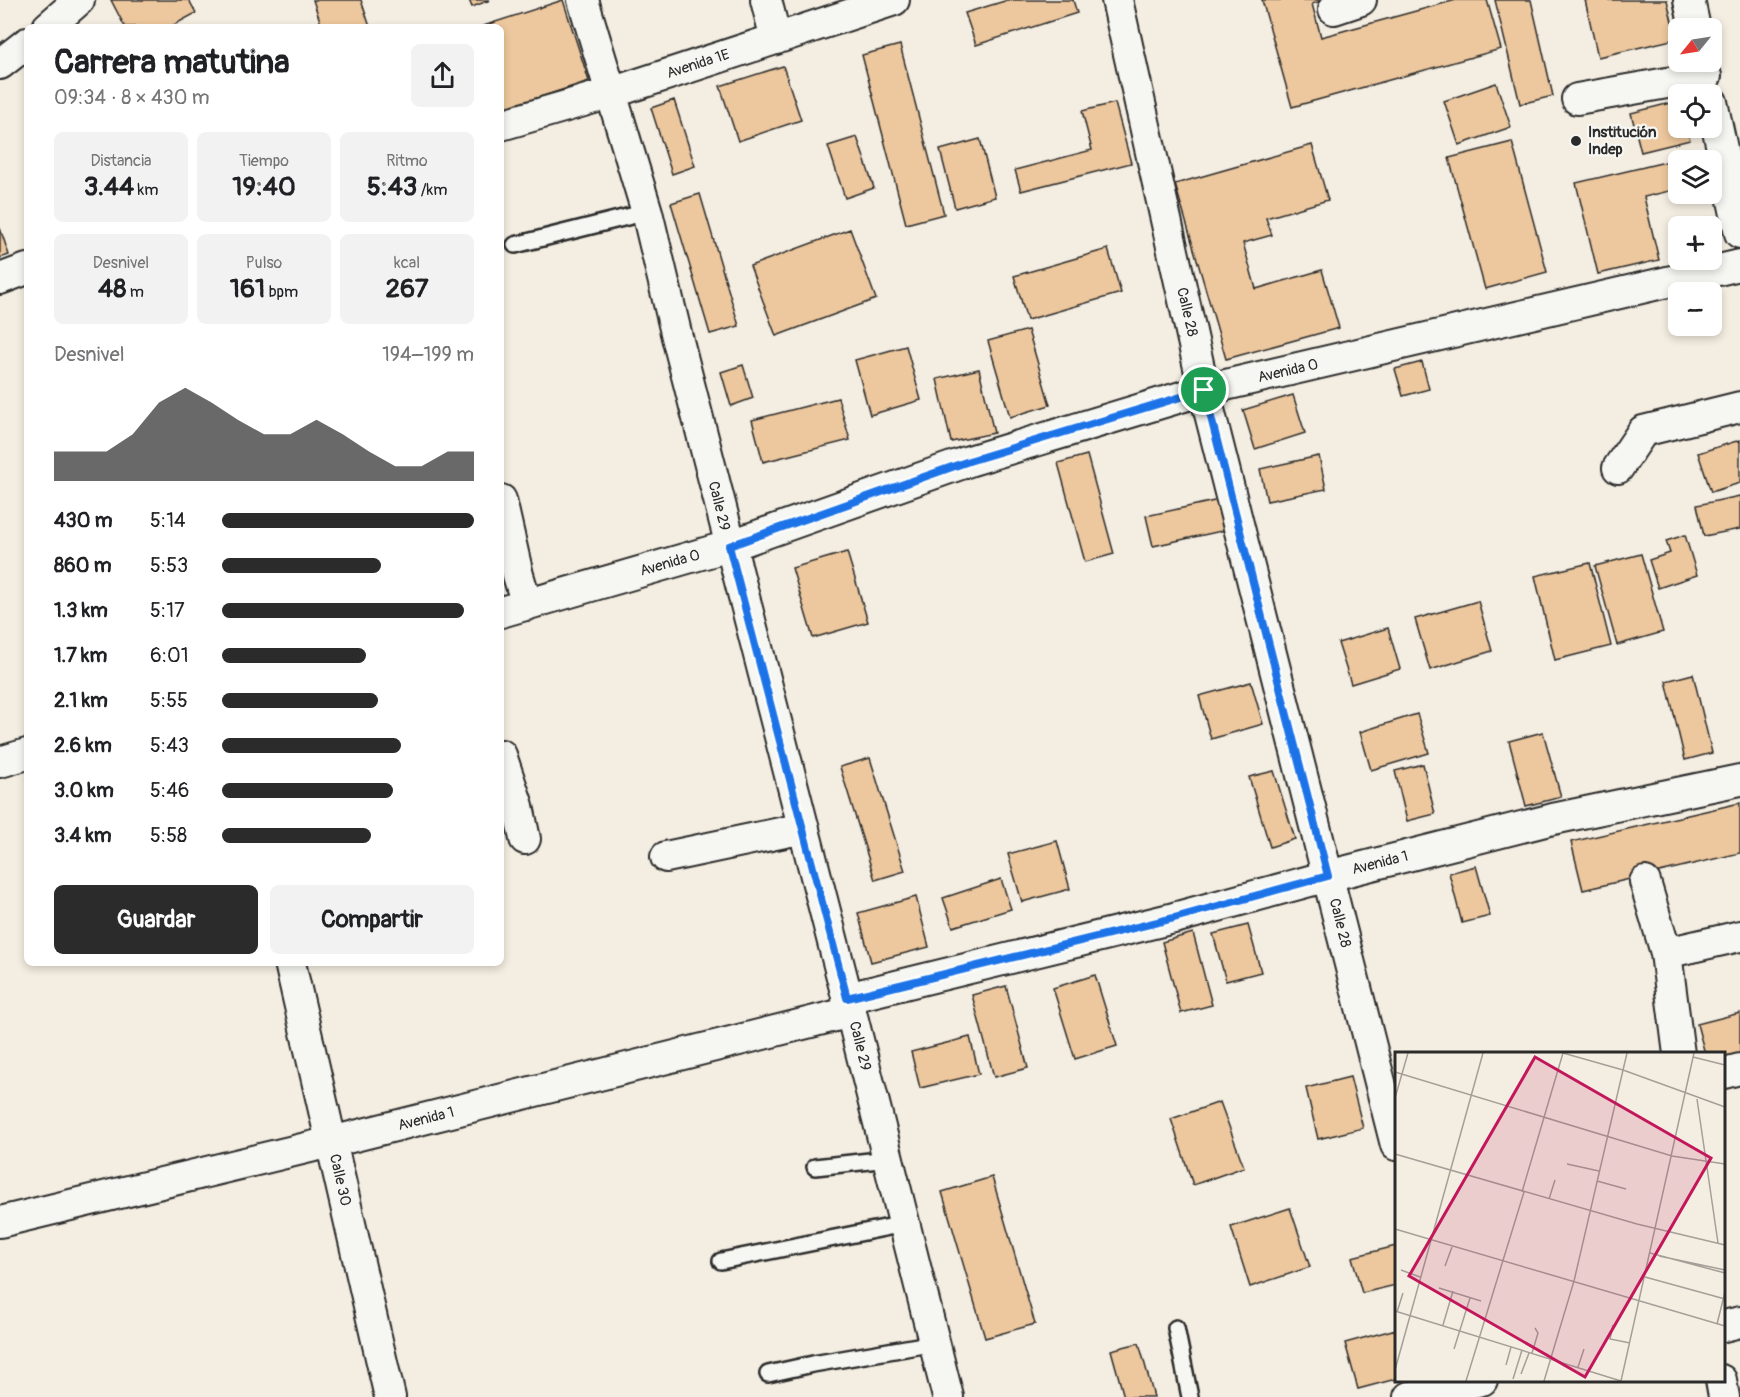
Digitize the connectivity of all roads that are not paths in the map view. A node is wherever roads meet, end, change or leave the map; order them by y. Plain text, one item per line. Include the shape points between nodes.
1 (79, 0) edge
2 (583, 0) edge
3 (766, 0) edge
4 (894, 0) edge
5 (1118, 0) edge
6 (1689, 0) edge
7 (1693, 18) edge
8 (48, 19) edge
9 (776, 39) junction
10 (24, 45) edge
11 (0, 64) edge
12 (1708, 83) edge
13 (611, 93) junction
14 (1577, 99) dead end
15 (504, 124) edge
16 (647, 212) junction
17 (1740, 232) edge
18 (515, 245) dead end
19 (1740, 265) edge
20 (24, 270) edge
21 (0, 279) edge
22 (1204, 390) junction
23 (1740, 407) edge
24 (1618, 468) dead end
25 (504, 525) edge
26 (729, 546) junction
27 (514, 608) edge
28 (24, 755) edge
29 (0, 762) edge
30 (504, 764) edge
31 (1740, 780) edge
32 (804, 828) junction
33 (525, 839) dead end
34 (666, 857) dead end
35 (1328, 876) junction
36 (1645, 882) dead end
37 (1740, 936) edge
38 (1666, 953) junction
39 (291, 966) edge
40 (849, 1005) junction
41 (1679, 1052) edge
42 (1740, 1069) edge
43 (1725, 1073) edge
44 (1395, 1141) edge
45 (332, 1142) junction
46 (888, 1159) junction
47 (815, 1167) dead end
48 (0, 1222) edge
49 (904, 1224) junction
50 (721, 1261) dead end
51 (1740, 1322) edge
52 (1725, 1326) edge
53 (1176, 1328) dead end
54 (935, 1343) junction
55 (768, 1374) dead end
56 (1721, 1382) edge
57 (1463, 1386) edge
58 (390, 1397) edge
59 (948, 1397) edge
60 (1190, 1397) edge
61 (1409, 1397) edge
62 (1724, 1397) edge

1 - 8 street
2 - 13 street, Calle 29
3 - 9 street
4 - 9 street, Avenida 1E
5 - 22 street, Calle 28
6 - 7 street
9 - 13 street, Avenida 1E
10 - 11 street
12 - 14 street
12 - 17 street
13 - 15 street, Avenida 1E
13 - 16 street, Calle 29
16 - 18 lane
16 - 26 street, Calle 29
19 - 22 street, Avenida 0
20 - 21 street
22 - 26 street, Avenida 0 via 969,461
22 - 35 street, Calle 28
23 - 24 street via 1642,431
25 - 27 street
26 - 27 street, Avenida 0
26 - 32 street, Calle 29
28 - 29 street
30 - 33 street
31 - 35 street, Avenida 1 via 1553,819
32 - 34 street
32 - 40 street, Calle 29
35 - 40 street, Avenida 1
35 - 44 street, Calle 28
36 - 38 street
37 - 38 street
38 - 41 street
39 - 45 street, Calle 30
40 - 45 street, Avenida 1
40 - 46 street, Calle 29
42 - 43 street
45 - 48 street, Avenida 1
45 - 58 street, Calle 30
46 - 47 lane
46 - 49 street, Calle 29
49 - 50 lane
49 - 54 street, Calle 29
51 - 52 street
53 - 60 lane
54 - 55 lane
54 - 59 street, Calle 29
56 - 62 street
57 - 61 street

